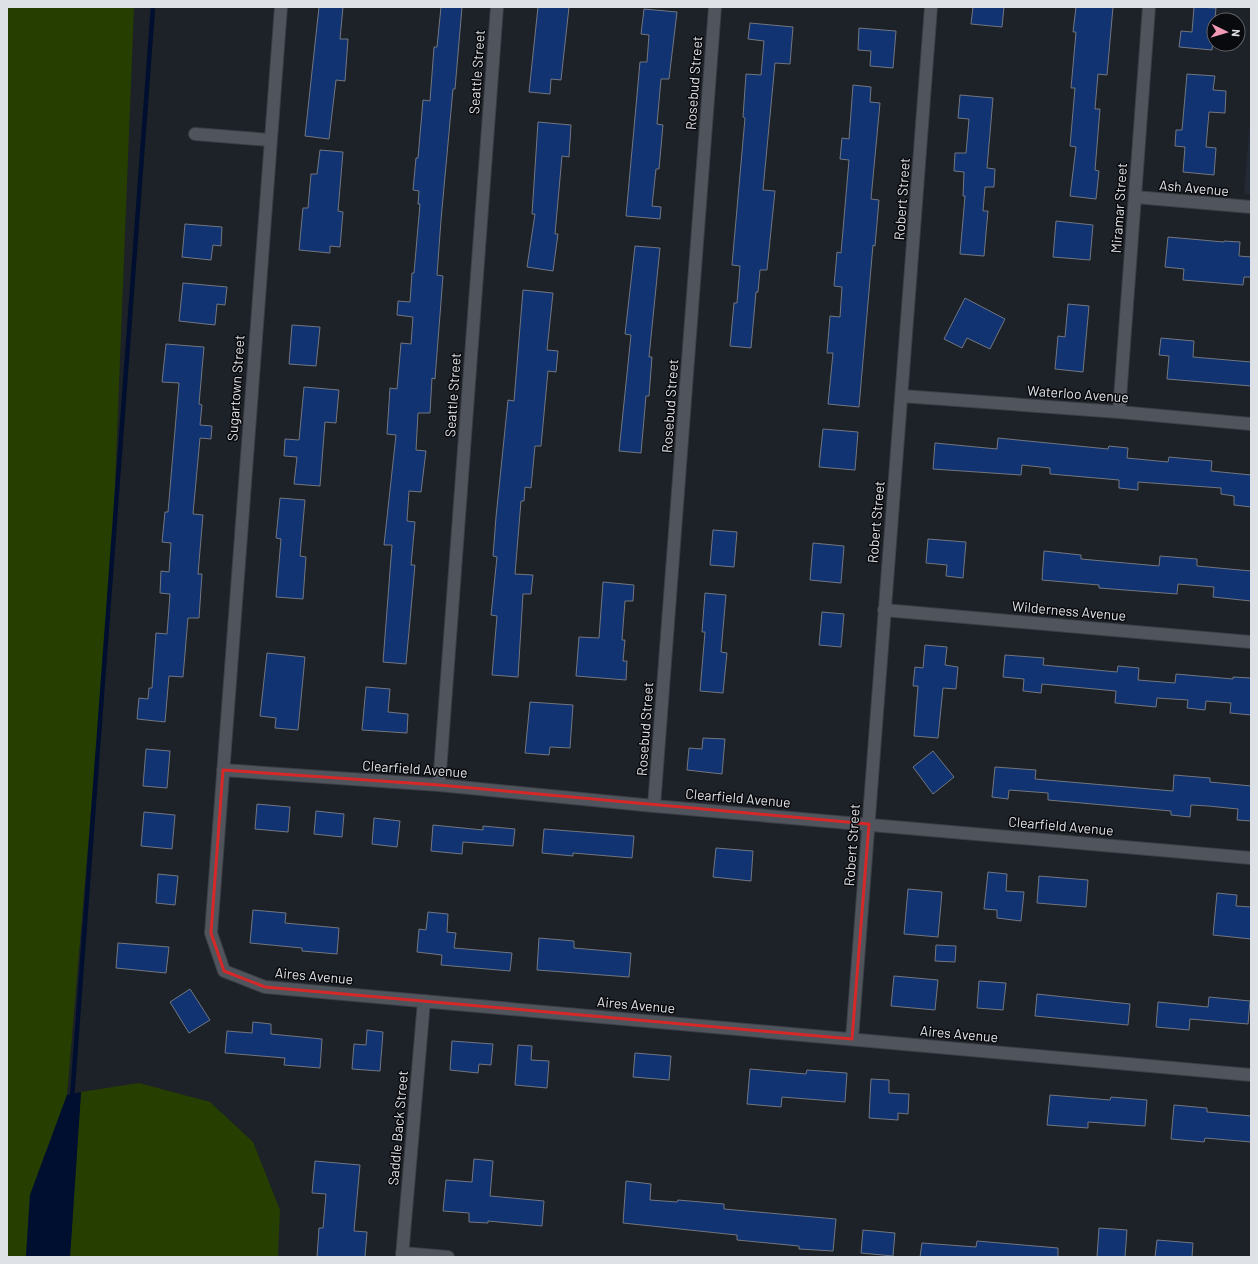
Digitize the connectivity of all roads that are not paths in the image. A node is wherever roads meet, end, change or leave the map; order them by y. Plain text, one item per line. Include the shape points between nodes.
1 (281, 7) edge
2 (497, 7) edge
3 (715, 7) edge
4 (931, 7) edge
5 (1149, 7) edge
6 (195, 134) dead end
7 (270, 140) junction
8 (1135, 198) junction
9 (1251, 208) edge
10 (902, 396) junction
11 (1119, 412) junction
12 (1251, 424) edge
13 (884, 610) junction
14 (1251, 642) edge
15 (223, 770) junction
16 (439, 785) junction
17 (654, 806) junction
18 (869, 824) junction
19 (1251, 858) edge
20 (424, 1001) junction
21 (852, 1039) junction
22 (1251, 1076) edge
23 (402, 1255) edge
24 (448, 1257) edge

1 - 7 street, Sugartown Street
2 - 16 street, Seattle Street
3 - 17 street, Rosebud Street
4 - 10 street, Robert Street
5 - 8 street, Miramar Street
6 - 7 street
7 - 15 street, Sugartown Street
8 - 9 street, Ash Avenue
8 - 11 street, Miramar Street
10 - 11 street, Waterloo Avenue
10 - 13 street, Robert Street
11 - 12 street, Waterloo Avenue
13 - 14 street, Wilderness Avenue
13 - 18 street, Robert Street
15 - 16 street, Clearfield Avenue
15 - 20 street, Aires Avenue via 211,934 224,971 265,987
16 - 17 street, Clearfield Avenue
17 - 18 street, Clearfield Avenue
18 - 19 street, Clearfield Avenue
18 - 21 street, Robert Street
20 - 21 street, Aires Avenue
20 - 23 street, Saddle Back Street
21 - 22 street, Aires Avenue
23 - 24 street

